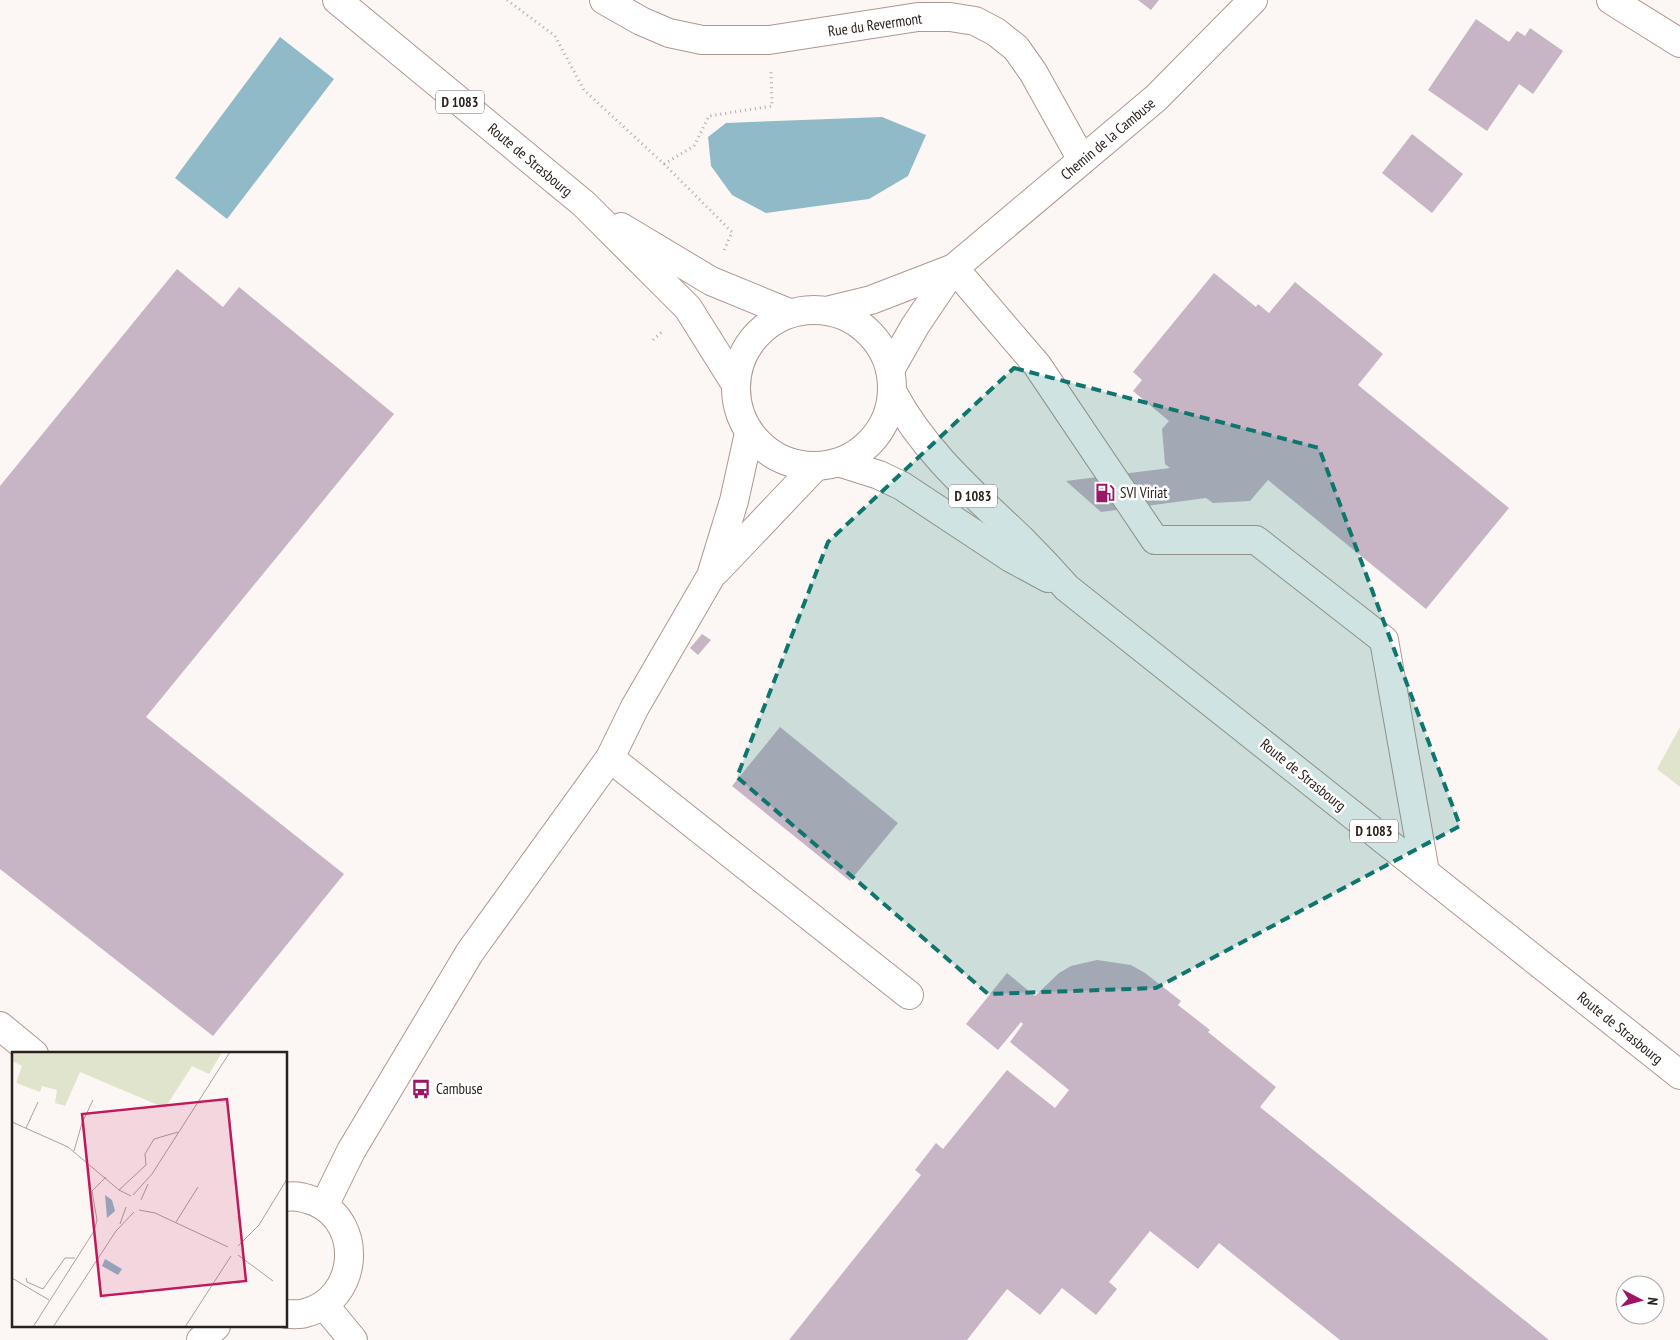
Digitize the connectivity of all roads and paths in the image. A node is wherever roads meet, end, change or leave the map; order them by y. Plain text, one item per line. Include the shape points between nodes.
1 (337, 0) edge
2 (507, 0) edge
3 (604, 0) edge
4 (1253, 0) edge
5 (1611, 0) edge
6 (769, 40) junction
7 (1680, 43) edge
8 (1082, 160) junction
9 (664, 164) junction
10 (584, 204) junction
11 (954, 268) junction
12 (711, 281) junction
13 (688, 308) junction
14 (830, 310) junction
15 (788, 313) junction
16 (654, 340) dead end
17 (892, 381) junction
18 (735, 383) junction
19 (749, 433) junction
20 (828, 465) junction
21 (711, 576) junction
22 (1068, 588) junction
23 (610, 758) junction
24 (1424, 872) junction
25 (909, 995) dead end
26 (0, 1026) edge
27 (32, 1052) edge
28 (1680, 1075) edge
29 (288, 1196) edge
30 (324, 1206) junction
31 (324, 1304) junction
32 (288, 1314) edge
33 (214, 1328) edge
34 (201, 1340) edge
35 (353, 1340) edge

1 - 10 street, Route de Strasbourg / D 1083
2 - 9 path via 555,36 584,90
3 - 6 street, Rue du Revermont via 669,33 702,40
4 - 8 street, Chemin de la Cambuse via 1156,98
5 - 7 street
6 - 8 street, Rue du Revermont via 918,17 974,21 996,32 1016,48
6 - 9 path via 772,106 709,116 694,146
8 - 11 street, Chemin de la Cambuse
9 - 12 path via 732,232
10 - 12 street, Route de Strasbourg / D 1083
10 - 13 street, Route de Strasbourg / D 1083
11 - 14 street, Chemin de la Cambuse via 871,300
11 - 17 street, Chemin de la Cambuse via 915,326
11 - 24 street via 1037,365 1155,540 1256,540 1384,640
12 - 15 street, Route de Strasbourg / D 1083
13 - 16 path
13 - 18 street, Route de Strasbourg / D 1083
14 - 15 street
14 - 17 street via 868,330 882,348
15 - 18 street via 768,323 751,340 740,360
17 - 20 street via 888,415 877,436 860,452
17 - 22 street, Route de Strasbourg / D 1083 via 912,427 945,466
18 - 19 street via 738,409
19 - 20 street via 768,452 790,464
19 - 21 street via 734,501
20 - 21 street
20 - 22 street, Route de Strasbourg / D 1083 via 879,475 902,486 1011,558
21 - 23 street via 635,706
22 - 24 street, Route de Strasbourg / D 1083
23 - 25 street
23 - 30 street via 470,952 351,1151
24 - 28 street, Route de Strasbourg / D 1083
26 - 27 street
29 - 30 street via 305,1198
30 - 31 street via 339,1220 348,1239 350,1260 345,1279 334,1296
31 - 32 street via 306,1313
31 - 35 street
33 - 34 street

